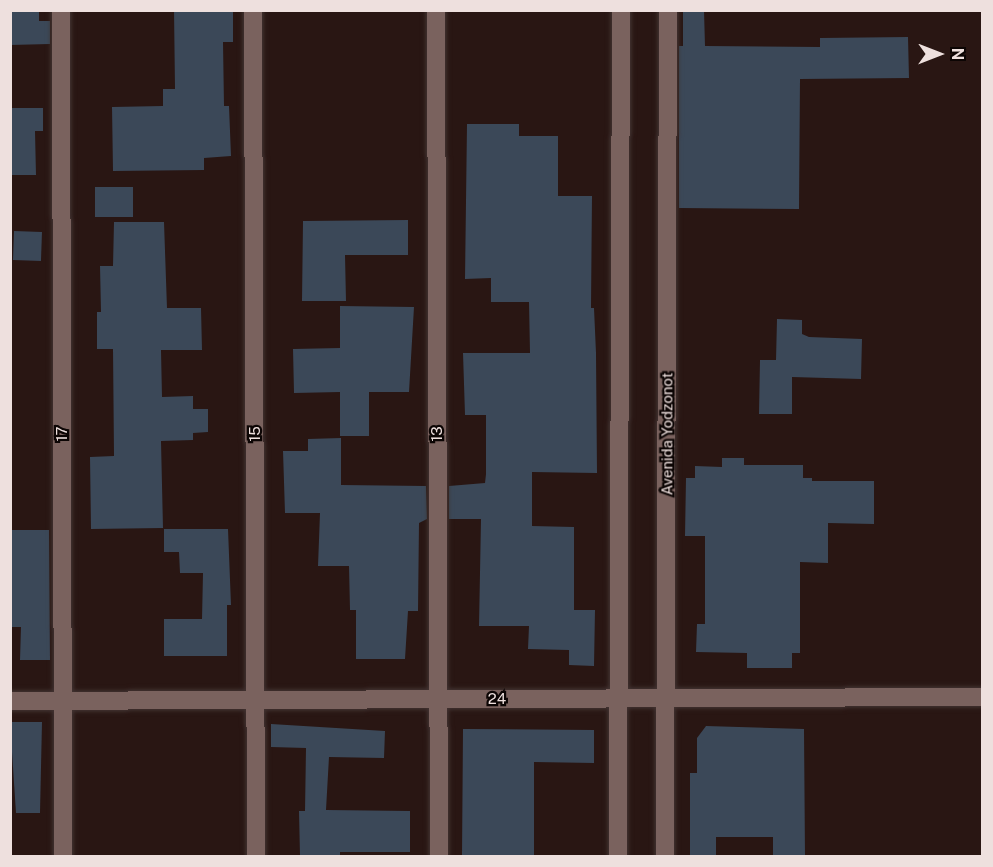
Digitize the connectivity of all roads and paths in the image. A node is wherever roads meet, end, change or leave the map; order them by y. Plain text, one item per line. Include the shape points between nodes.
1 (62, 10) edge
2 (253, 10) edge
3 (435, 10) edge
4 (621, 10) edge
5 (668, 10) edge
6 (982, 697) edge
7 (666, 698) junction
8 (256, 699) junction
9 (438, 699) junction
10 (618, 699) junction
11 (10, 700) edge
12 (62, 700) junction
13 (63, 856) edge
14 (256, 856) edge
15 (439, 856) edge
16 (618, 856) edge
17 (665, 856) edge

1 - 12 street, 17
2 - 8 street, 15
3 - 9 street, 13
4 - 10 street
5 - 7 street, Avenida Yodzonot
6 - 7 street, 24
7 - 10 street, 24
7 - 17 street, Avenida Yodzonot
8 - 9 street, 24
8 - 12 street, 24
8 - 14 street, 15
9 - 10 street, 24
9 - 15 street, 13
10 - 16 street
11 - 12 street, 24
12 - 13 street, 17

